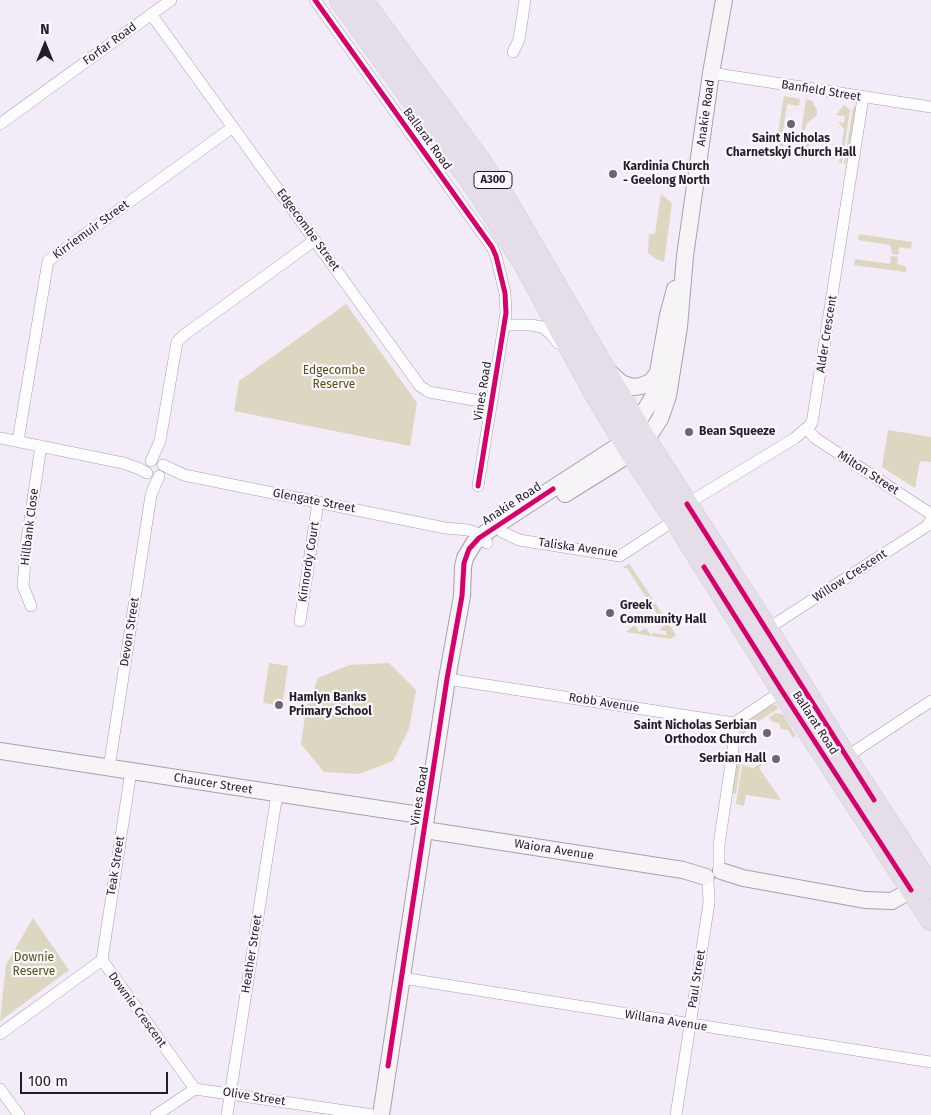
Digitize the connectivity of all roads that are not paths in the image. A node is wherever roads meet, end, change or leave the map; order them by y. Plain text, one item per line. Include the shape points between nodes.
1 (171, 0) edge
2 (315, 0) edge
3 (340, 0) edge
4 (362, 0) edge
5 (525, 0) edge
6 (724, 0) edge
7 (151, 14) junction
8 (513, 52) dead end
9 (711, 73) junction
10 (863, 98) junction
11 (931, 107) edge
12 (0, 124) edge
13 (233, 127) junction
14 (315, 240) junction
15 (685, 256) junction
16 (505, 298) joint
17 (504, 325) junction
18 (571, 349) junction
19 (603, 367) junction
20 (658, 373) junction
21 (491, 403) junction
22 (807, 428) junction
23 (0, 438) edge
24 (635, 440) junction
25 (18, 441) junction
26 (41, 446) junction
27 (155, 469) junction
28 (478, 486) dead end
29 (318, 502) junction
30 (681, 512) junction
31 (931, 514) edge
32 (931, 520) edge
33 (502, 532) junction
34 (481, 542) junction
35 (31, 606) dead end
36 (300, 621) dead end
37 (767, 629) junction
38 (447, 679) junction
39 (782, 691) junction
40 (931, 701) edge
41 (734, 723) junction
42 (0, 751) edge
43 (846, 756) junction
44 (109, 768) junction
45 (131, 771) junction
46 (276, 794) junction
47 (426, 823) junction
48 (714, 875) junction
49 (925, 884) edge
50 (931, 920) edge
51 (102, 960) junction
52 (402, 978) junction
53 (690, 1024) junction
54 (0, 1034) edge
55 (931, 1062) edge
56 (0, 1089) edge
57 (195, 1089) junction
58 (230, 1093) junction
59 (19, 1115) edge
60 (156, 1115) edge
61 (227, 1115) edge
62 (373, 1115) edge
63 (381, 1115) edge
64 (676, 1115) edge

1 - 7 street, Forfar Road
2 - 16 street, Ballarat Road via 494,250
3 - 18 highway, Ballarat Road / A300 via 478,191 522,260
4 - 19 highway, Ballarat Road / A300 via 481,162
5 - 8 street via 519,40
6 - 9 main road, Anakie Road
7 - 12 street, Forfar Road
7 - 13 street, Edgecombe Street
9 - 10 street, Banfield Street
9 - 15 main road, Anakie Road
10 - 11 street, Banfield Street
10 - 22 street, Alder Crescent via 814,416
13 - 14 street, Edgecombe Street
13 - 25 street, Kirriemuir Street via 48,261
14 - 21 street, Edgecombe Street via 422,388 432,393
14 - 27 street, Devon Street via 178,342
15 - 20 main road, Anakie Road via 670,307
15 - 24 main road, Anakie Road via 679,327 668,396 660,419
16 - 17 street, Vines Road
17 - 18 street via 542,328
17 - 21 street, Vines Road
18 - 24 highway, Ballarat Road / A300
19 - 20 main road via 621,383 633,387 651,382
19 - 24 highway, Ballarat Road / A300
20 - 24 main road, Anakie Road via 654,395
21 - 28 street, Vines Road
22 - 30 street
22 - 31 street, Milton Street via 815,438
23 - 25 street, Glengate Street
24 - 30 highway, Ballarat Road / A300
24 - 33 main road, Anakie Road
24 - 34 main road, Anakie Road
25 - 26 street, Glengate Street
26 - 27 street, Glengate Street
26 - 35 street, Hillbank Close via 23,586
27 - 29 street, Glengate Street
27 - 44 street, Devon Street
29 - 34 street, Glengate Street via 445,528
29 - 36 street, Kinnordy Court
30 - 33 street, Taliska Avenue via 620,556 519,540
30 - 37 highway, Ballarat Road / A300
30 - 39 highway, Ballarat Road / A300
32 - 37 street, Willow Crescent via 927,526
33 - 34 main road, Anakie Road
34 - 38 main road, Vines Road via 464,563 462,596
37 - 43 highway, Ballarat Road / A300
38 - 41 street, Robb Avenue
38 - 47 main road, Vines Road
39 - 41 street
39 - 49 highway, Ballarat Road / A300
40 - 43 street
41 - 48 street, Paul Street via 733,750
42 - 44 main road, Chaucer Street
43 - 49 highway, Ballarat Road / A300
44 - 45 main road, Chaucer Street
45 - 46 main road, Chaucer Street
45 - 51 street, Teak Street
46 - 47 main road, Chaucer Street
46 - 58 street, Heather Street
47 - 48 main road, Waiora Avenue
47 - 52 main road, Vines Road
48 - 49 main road, Waiora Avenue via 866,900 892,901
48 - 53 street, Paul Street
49 - 50 highway, Ballarat Road / A300
51 - 54 street, Downie Crescent
51 - 57 street, Downie Crescent
52 - 53 street, Willana Avenue
52 - 63 main road, Vines Road
53 - 55 street, Willana Avenue
53 - 64 street, Paul Street
56 - 59 street
57 - 58 street, Olive Street
57 - 60 street
58 - 61 street, Heather Street
58 - 62 street, Olive Street

